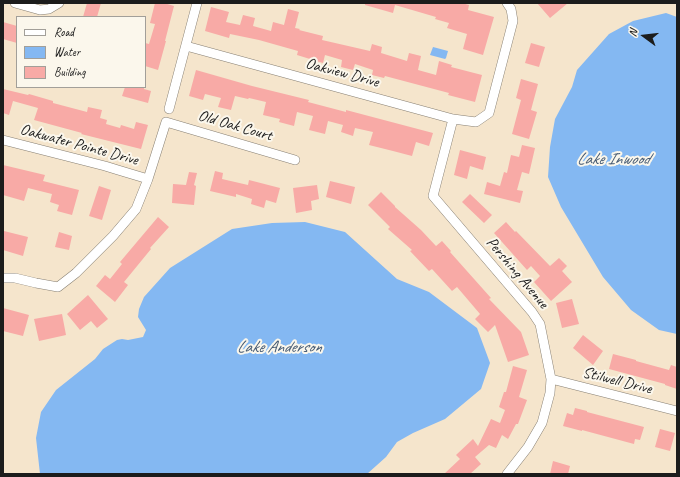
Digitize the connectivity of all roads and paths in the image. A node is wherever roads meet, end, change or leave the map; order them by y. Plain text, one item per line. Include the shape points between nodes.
1 (15, 3) edge
2 (59, 3) edge
3 (197, 3) edge
4 (507, 3) edge
5 (186, 46) junction
6 (169, 109) dead end
7 (453, 119) junction
8 (3, 140) edge
9 (295, 160) dead end
10 (148, 179) junction
11 (3, 278) edge
12 (550, 379) junction
13 (677, 411) edge
14 (506, 474) edge

1 - 2 street via 40,10 49,9
3 - 5 street
4 - 7 street, Oakview Drive via 511,9 512,21 489,113 476,122
5 - 6 street
5 - 7 street, Oakview Drive
7 - 12 street, Pershing Avenue via 433,196 540,324
8 - 10 street, Oakwater Pointe Drive
9 - 10 street, Old Oak Court via 166,122
10 - 11 street via 136,210 103,247 58,287
12 - 13 street, Stilwell Drive
12 - 14 street, Pershing Avenue via 550,393 542,423 528,447

